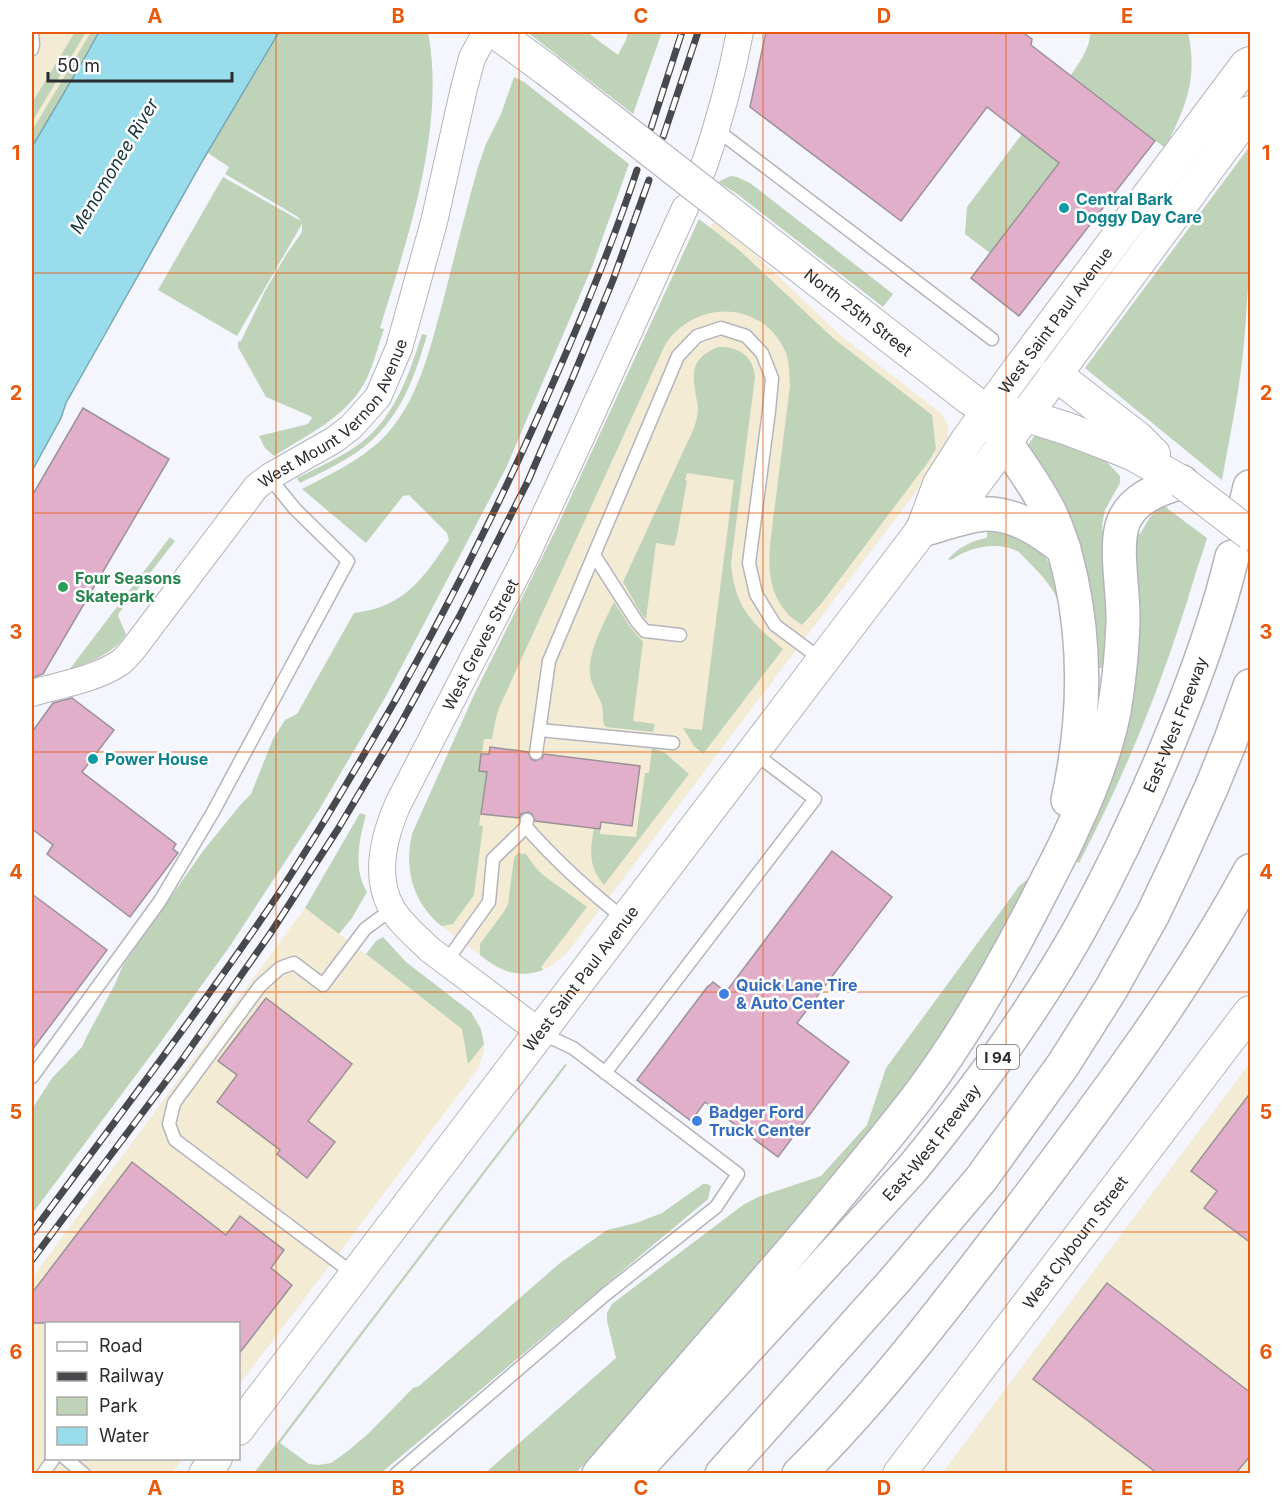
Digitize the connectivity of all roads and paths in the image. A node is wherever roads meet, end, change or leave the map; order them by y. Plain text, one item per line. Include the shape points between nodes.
1 (33, 32) edge
2 (486, 32) edge
3 (495, 32) edge
4 (740, 32) edge
5 (32, 49) edge
6 (1251, 63) edge
7 (1251, 112) edge
8 (717, 130) junction
9 (703, 168) dead end
10 (685, 208) dead end
11 (992, 339) dead end
12 (1055, 374) junction
13 (988, 411) junction
14 (1024, 415) junction
15 (1005, 442) junction
16 (269, 477) junction
17 (1182, 482) junction
18 (922, 530) junction
19 (1241, 545) edge
20 (1064, 549) junction
21 (594, 555) junction
22 (680, 635) dead end
23 (823, 661) junction
24 (1251, 687) edge
25 (32, 693) edge
26 (540, 730) junction
27 (673, 743) dead end
28 (536, 753) dead end
29 (753, 753) junction
30 (1251, 871) edge
31 (1034, 906) junction
32 (392, 909) junction
33 (627, 920) junction
34 (446, 962) junction
35 (1251, 1012) edge
36 (541, 1033) junction
37 (605, 1073) junction
38 (32, 1077) edge
39 (356, 1276) junction
40 (240, 1426) edge
41 (53, 1460) edge
42 (68, 1460) edge
43 (215, 1460) edge
44 (43, 1473) edge
45 (84, 1473) edge
46 (205, 1473) edge
47 (396, 1473) edge
48 (599, 1473) edge
49 (632, 1473) edge
50 (722, 1473) edge
51 (799, 1473) edge
52 (899, 1473) edge

1 - 5 lane
2 - 16 street, West Mount Vernon Avenue via 472,58 434,222 399,348 378,397 351,428
3 - 13 street, North 25th Street, bridge
4 - 8 street
6 - 13 street, West Saint Paul Avenue
7 - 12 street, West Saint Paul Avenue
8 - 9 street
8 - 11 lane
10 - 32 street, West Greves Street via 524,560 389,824 382,857 383,887
12 - 14 street, West Saint Paul Avenue
12 - 17 street via 1138,438
13 - 14 street, North 25th Street
13 - 15 highway
13 - 18 street, West Saint Paul Avenue via 939,484
14 - 15 street, West Saint Paul Avenue
14 - 17 street, North 25th Street via 1115,447
15 - 18 street, West Saint Paul Avenue via 962,501
15 - 20 highway via 1042,497
16 - 25 street, West Mount Vernon Avenue via 256,487 123,661 90,676
16 - 38 lane via 348,561 213,812 160,901
17 - 19 street, North 25th Street, bridge
17 - 31 highway via 1138,502 1122,526 1122,649 1113,712 1087,796
18 - 20 highway via 984,515 1001,516 1024,522
18 - 23 street, West Saint Paul Avenue
19 - 49 highway, East-West Freeway / I 94 via 1152,786 1080,928 1008,1043 912,1169
20 - 31 highway via 1079,622 1083,675 1080,735 1065,813
21 - 22 lane via 645,631
21 - 23 lane via 678,356 698,336 721,328 746,336 762,354 772,378 749,563 756,594 775,625
21 - 26 lane via 549,661
23 - 29 street, West Saint Paul Avenue
24 - 50 highway via 1212,786 1153,914 1063,1065 981,1179
26 - 27 lane
26 - 28 lane
29 - 33 street, West Saint Paul Avenue
29 - 37 lane via 815,799
30 - 51 highway via 1183,984 1087,1120 904,1359
31 - 48 highway via 993,982 915,1100 786,1258
32 - 34 street, West Greves Street
32 - 39 lane via 364,929 323,985 294,963 280,968 260,986 174,1103 169,1124 175,1140
33 - 34 lane via 546,850 526,824 493,859 489,902
33 - 36 street, West Saint Paul Avenue
34 - 36 street, West Greves Street
35 - 52 street, West Clybourn Street
36 - 37 lane via 573,1048
36 - 39 street, West Saint Paul Avenue
37 - 47 lane via 738,1174 716,1207 606,1294
39 - 40 street, West Saint Paul Avenue
41 - 44 lane
42 - 45 lane
43 - 46 street

